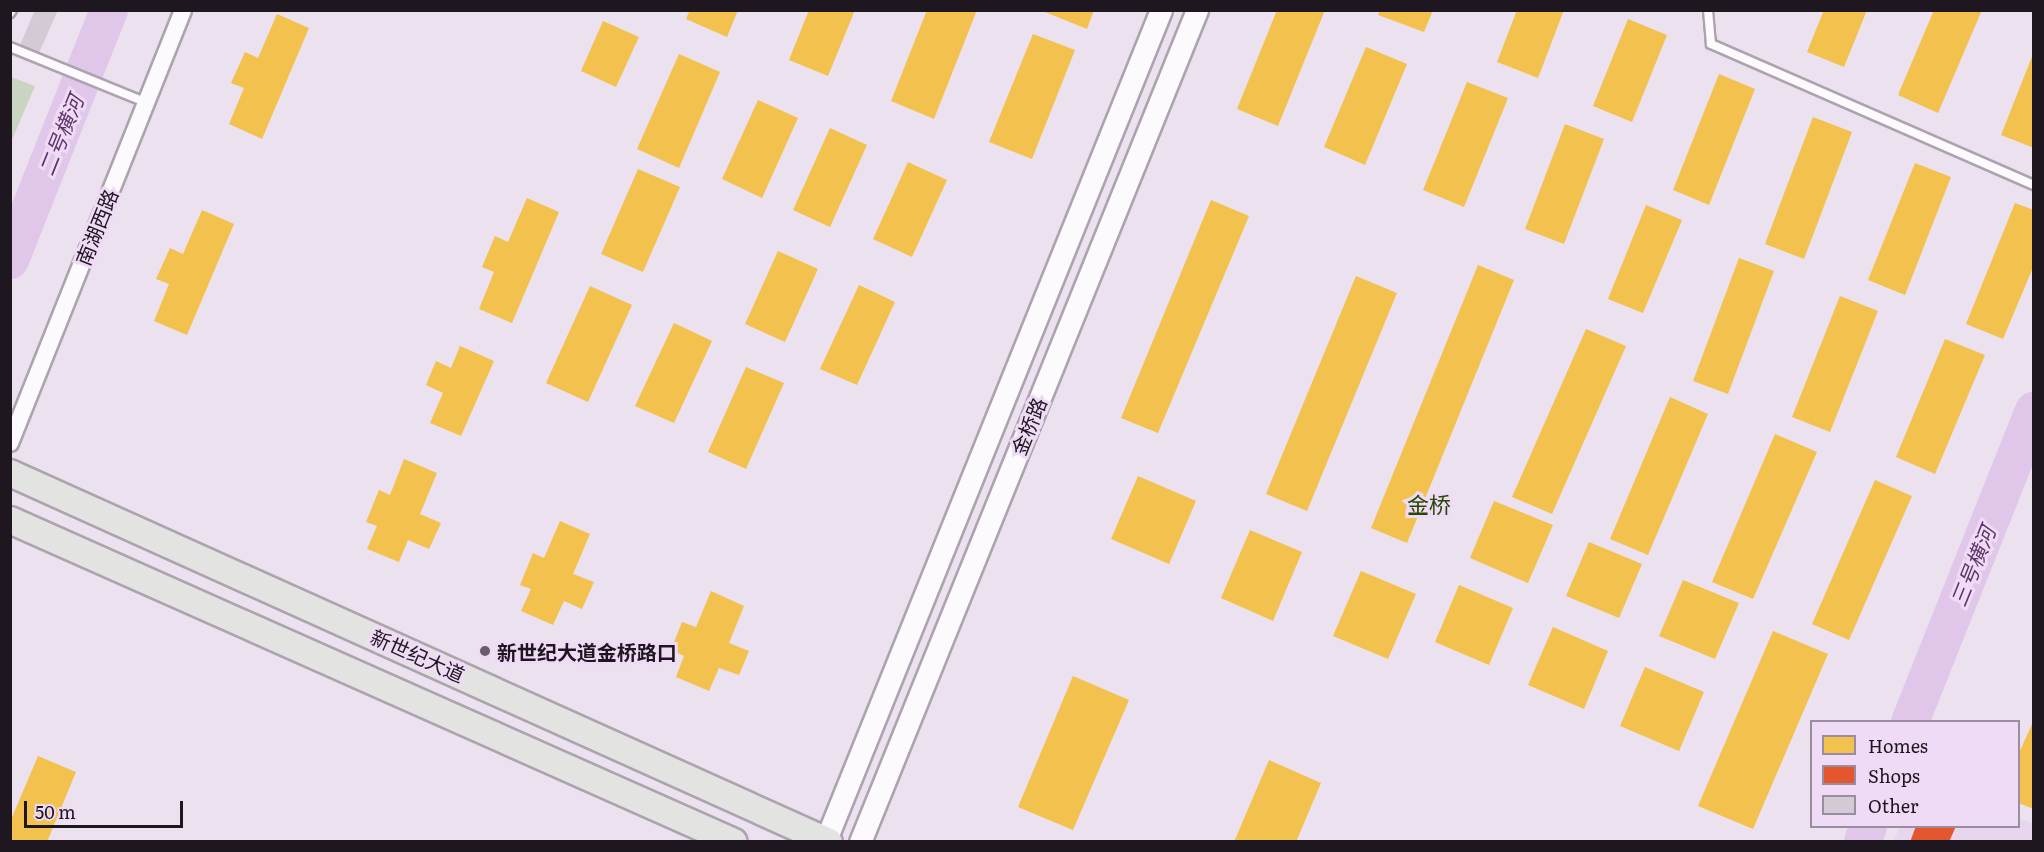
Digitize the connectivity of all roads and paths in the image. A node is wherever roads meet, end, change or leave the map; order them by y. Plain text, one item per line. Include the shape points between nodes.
1 (183, 10) edge
2 (1161, 10) edge
3 (1197, 10) edge
4 (1708, 10) edge
5 (10, 47) edge
6 (145, 102) junction
7 (2034, 185) edge
8 (10, 443) edge
9 (10, 473) edge
10 (10, 520) edge
11 (826, 841) edge
12 (734, 842) edge
13 (860, 842) edge

1 - 6 street, 南湖西路
2 - 11 street, 金桥路
3 - 13 street, 金桥路
4 - 7 lane via 1711,44
5 - 6 lane
6 - 8 street, 南湖西路
9 - 11 main road, 新世纪大道
10 - 12 main road

